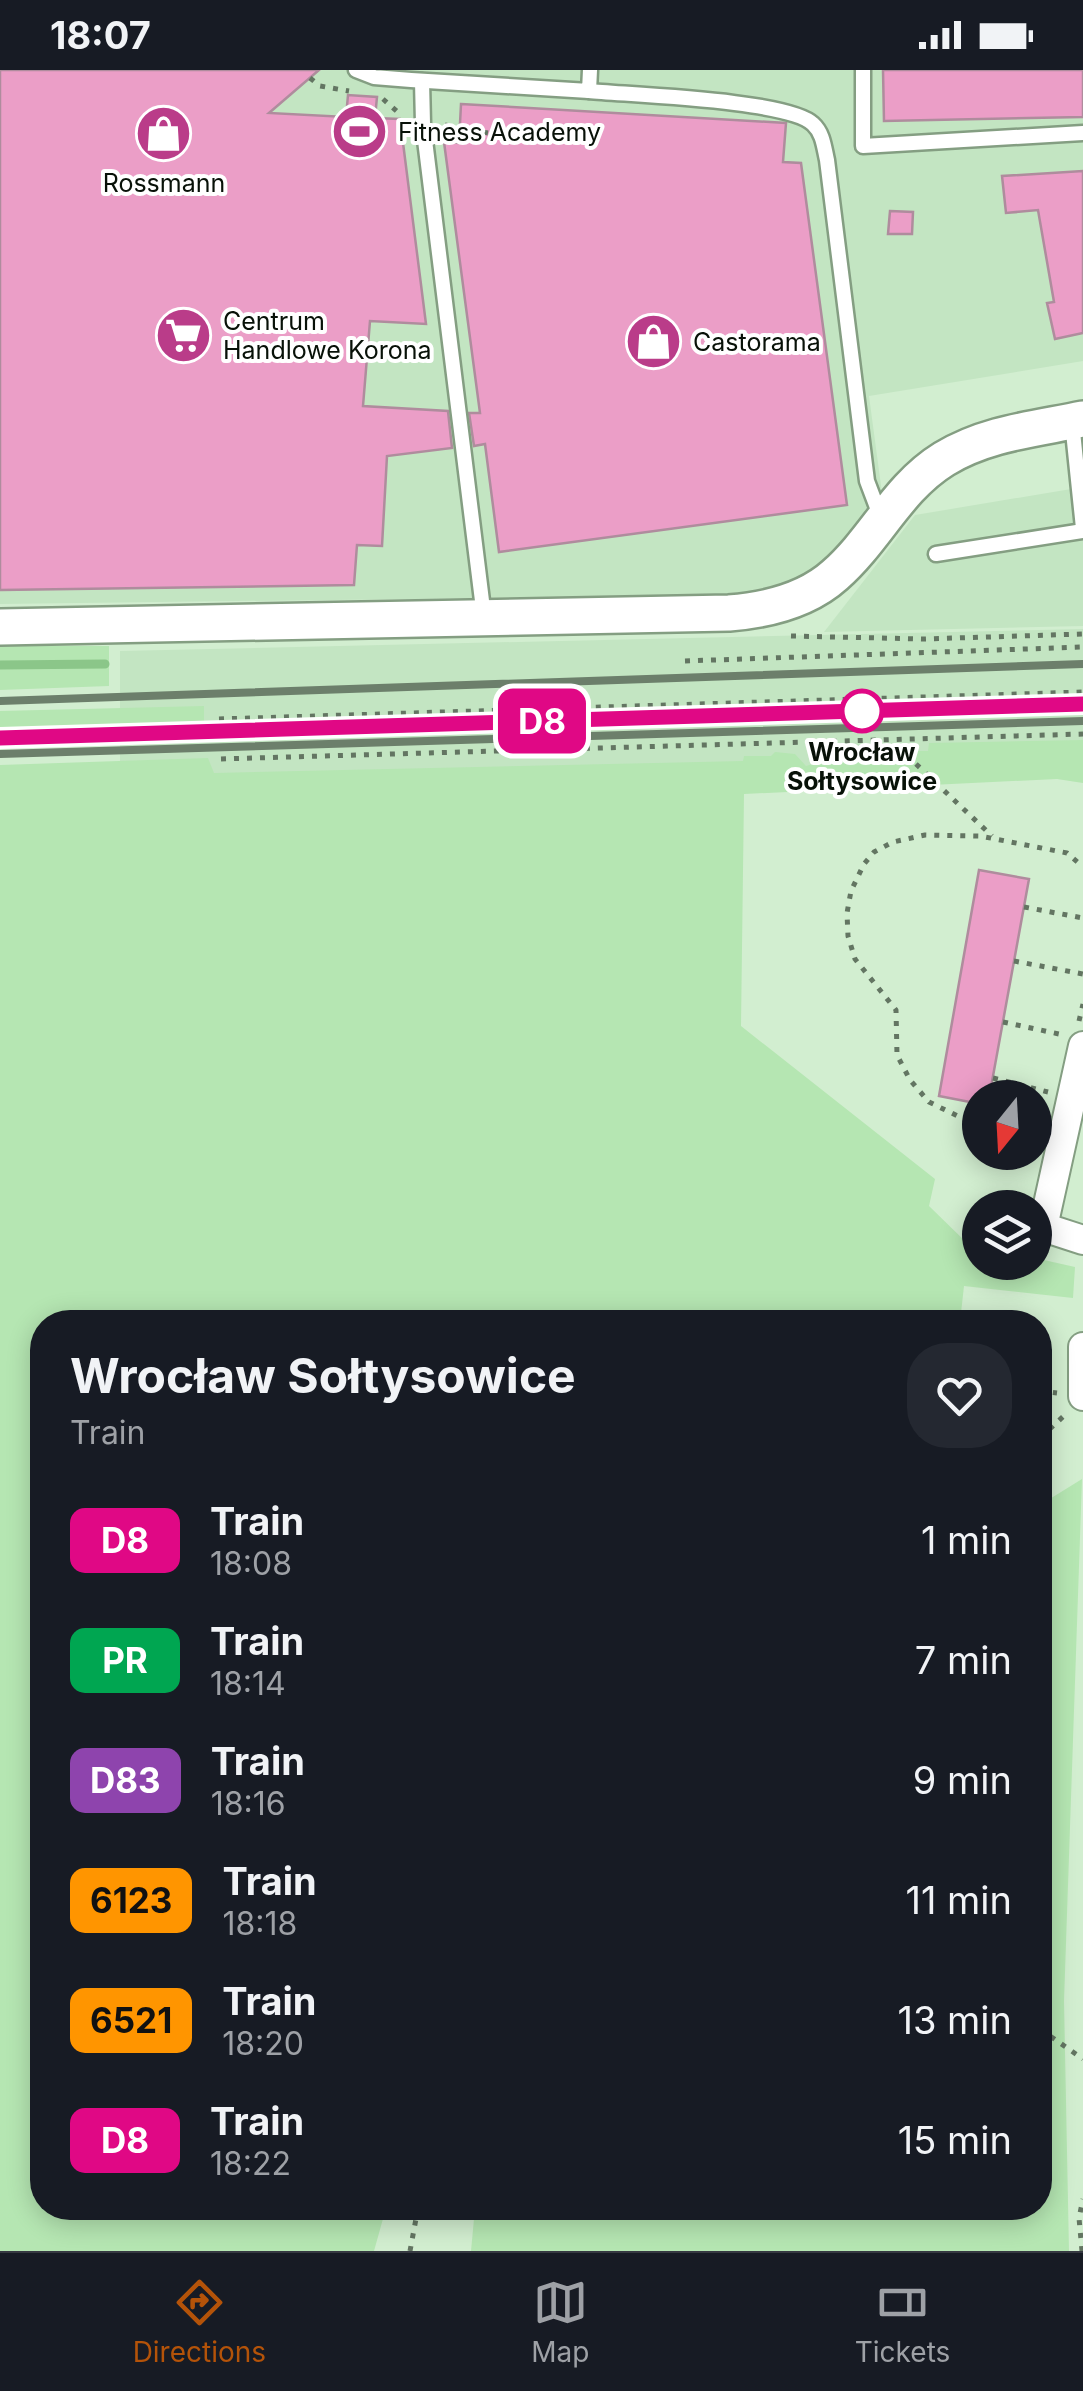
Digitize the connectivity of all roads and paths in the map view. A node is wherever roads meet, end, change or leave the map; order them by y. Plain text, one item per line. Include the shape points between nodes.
1 (356, 70) edge
2 (590, 70) edge
3 (863, 70) edge
4 (422, 81) junction
5 (589, 91) junction
6 (442, 125) dead end
7 (488, 133) dead end
8 (1083, 133) edge
9 (1077, 421) edge
10 (882, 519) junction
11 (1083, 529) edge
12 (936, 554) dead end
13 (484, 617) junction
14 (0, 627) edge
15 (1083, 634) edge
16 (775, 636) dead end
17 (1083, 647) edge
18 (685, 661) dead end
19 (1083, 692) edge
20 (219, 719) dead end
21 (1083, 734) edge
22 (221, 759) dead end
23 (916, 764) dead end
24 (994, 838) junction
25 (1083, 867) edge
26 (1024, 907) dead end
27 (1083, 918) edge
28 (1014, 961) dead end
29 (1083, 974) edge
30 (1003, 1022) dead end
31 (1079, 1042) edge
32 (993, 1078) dead end
33 (1072, 1097) junction
34 (962, 1118) edge
35 (1083, 1240) edge
36 (1083, 1347) edge
37 (1082, 1396) edge
38 (1055, 1427) dead end
39 (1052, 1429) edge
40 (1052, 2038) edge
41 (1083, 2060) edge
42 (1083, 2199) edge
43 (415, 2220) edge
44 (410, 2251) edge
45 (1082, 2251) edge

1 - 4 lane
2 - 5 lane
3 - 8 lane via 863,146
4 - 5 lane
4 - 13 lane
5 - 10 lane via 753,106 798,114 813,124 826,160 867,481
6 - 7 path
9 - 10 street via 966,446 912,483
9 - 11 lane
10 - 13 street via 836,575 768,608
11 - 12 lane
13 - 14 street
15 - 16 path
17 - 18 path
19 - 20 path
21 - 22 path
23 - 24 path
24 - 25 path via 1067,853
24 - 34 path via 924,836 874,852 851,891 847,914 856,959 896,1010 898,1055 910,1080 929,1102
26 - 27 path
28 - 29 path
30 - 31 path
31 - 33 street
32 - 33 path
33 - 35 street via 1043,1227
36 - 37 street
38 - 39 path
40 - 41 path
42 - 45 path
43 - 44 path

